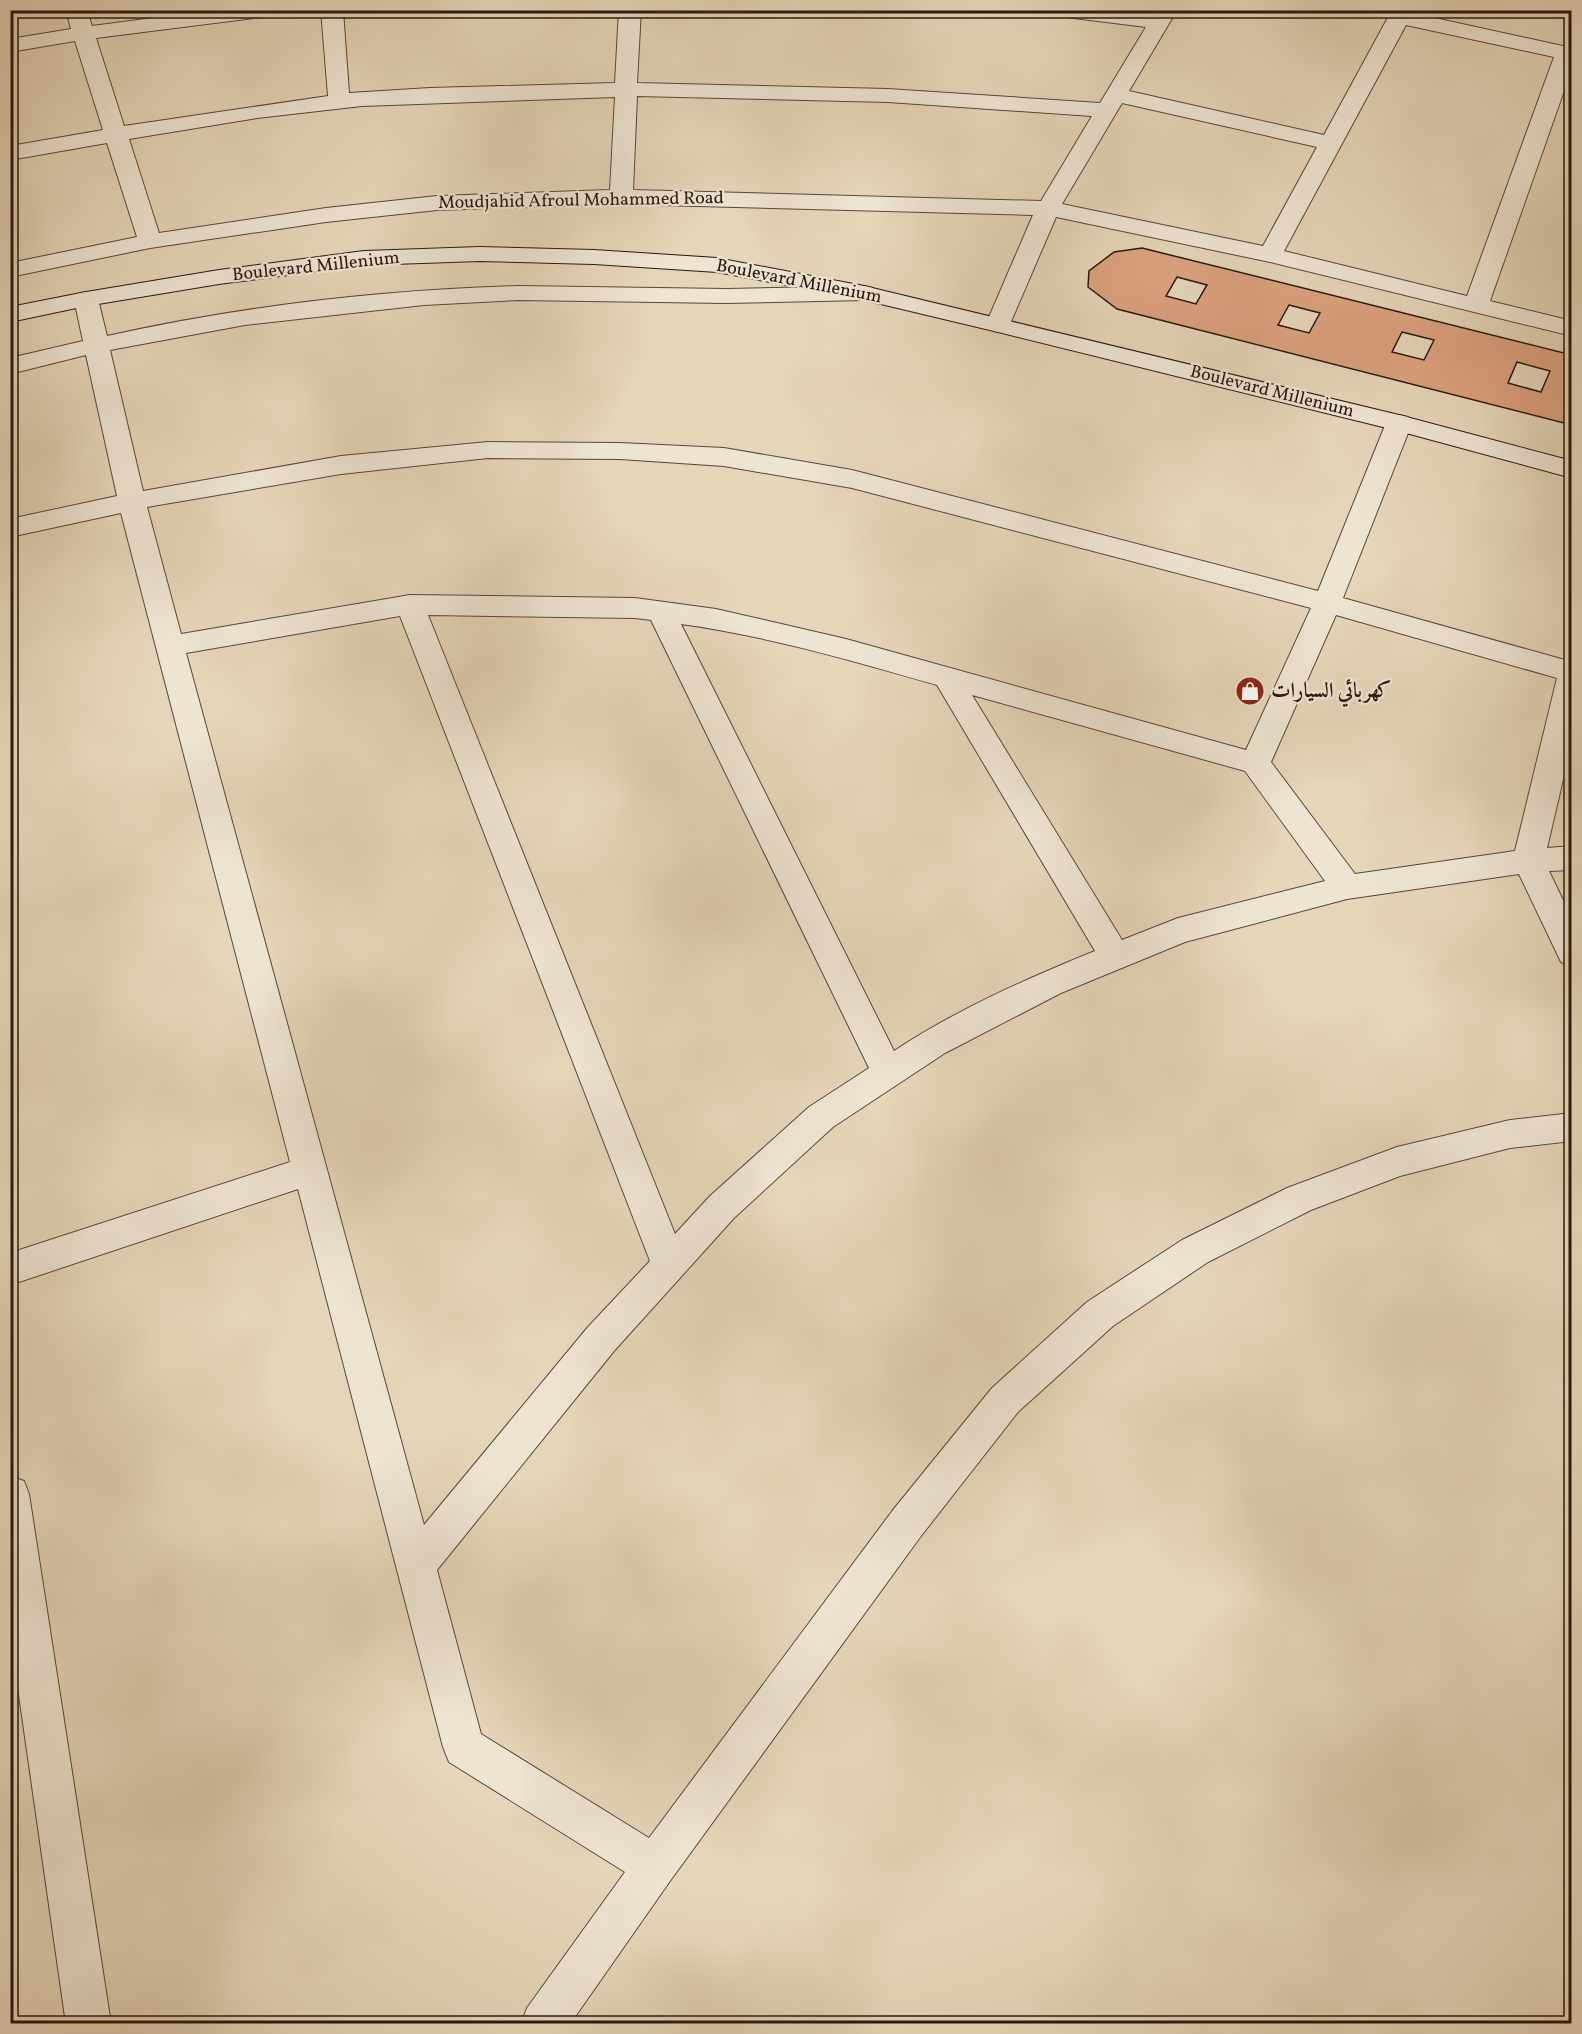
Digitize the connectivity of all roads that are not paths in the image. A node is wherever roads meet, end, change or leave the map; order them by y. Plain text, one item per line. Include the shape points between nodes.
1 (76, 10) edge
2 (270, 10) edge
3 (332, 10) edge
4 (630, 10) edge
5 (1058, 10) edge
6 (1401, 14) edge
7 (1164, 16) edge
8 (83, 33) junction
9 (10, 46) edge
10 (1569, 54) edge
11 (628, 88) junction
12 (339, 101) junction
13 (1112, 102) junction
14 (117, 134) junction
15 (1331, 143) junction
16 (10, 153) edge
17 (621, 197) junction
18 (1048, 208) junction
19 (150, 241) junction
20 (1270, 255) junction
21 (10, 270) edge
22 (864, 292) junction
23 (86, 299) junction
24 (1476, 306) junction
25 (10, 315) edge
26 (999, 324) junction
27 (1572, 329) edge
28 (98, 344) junction
29 (10, 366) edge
30 (1399, 423) junction
31 (1572, 470) edge
32 (132, 503) junction
33 (10, 528) edge
34 (1327, 603) junction
35 (410, 605) junction
36 (662, 612) junction
37 (170, 646) junction
38 (1572, 672) edge
39 (947, 677) junction
40 (1572, 677) edge
41 (1255, 763) junction
42 (1572, 858) edge
43 (1528, 861) junction
44 (1347, 886) junction
45 (1572, 953) edge
46 (1115, 957) junction
47 (888, 1072) junction
48 (1572, 1127) edge
49 (311, 1170) junction
50 (669, 1264) junction
51 (10, 1269) edge
52 (10, 1494) edge
53 (416, 1565) junction
54 (655, 1866) junction
55 (89, 2024) edge
56 (543, 2024) edge

1 - 8 street
2 - 8 street
3 - 12 street
4 - 11 street
5 - 7 street
6 - 10 street
6 - 15 street
7 - 13 street
8 - 9 street
8 - 14 street
10 - 24 street
11 - 12 street
11 - 13 street
11 - 17 street
12 - 14 street
13 - 15 street
13 - 18 street
14 - 16 street
14 - 19 street
15 - 20 street
17 - 18 street, Moudjahid Afroul Mohammed Road
17 - 19 street, Moudjahid Afroul Mohammed Road via 437,203
18 - 20 street, Moudjahid Afroul Mohammed Road
18 - 26 street
19 - 21 street, Moudjahid Afroul Mohammed Road
20 - 24 street, Moudjahid Afroul Mohammed Road
22 - 23 street, Boulevard Millenium via 717,265 594,256 480,254 364,258
22 - 26 street, Boulevard Millenium
22 - 28 street via 761,296 485,293 374,300 264,313
23 - 25 street, Boulevard Millenium
23 - 28 street
24 - 27 street, Moudjahid Afroul Mohammed Road
26 - 30 street, Boulevard Millenium
28 - 29 street
28 - 32 street
30 - 31 street, Boulevard Millenium
30 - 34 street
32 - 33 street
32 - 34 street via 341,465 488,450 724,457 852,478
32 - 37 street
34 - 38 street
34 - 41 street
35 - 36 street via 634,608
35 - 37 street
35 - 50 street
36 - 39 street via 716,619
36 - 47 street
37 - 49 street
39 - 41 street
39 - 46 street
40 - 43 street
41 - 44 street
42 - 43 street
43 - 44 street
43 - 45 street
44 - 46 street via 1178,931
46 - 47 street via 933,1043
47 - 50 street via 821,1117 722,1207
48 - 54 street via 1510,1134 1397,1162 1299,1199 1196,1251 1100,1314 998,1409 907,1523
49 - 51 street
49 - 53 street
50 - 53 street via 601,1339
52 - 55 street
53 - 54 street via 464,1747
54 - 56 street

